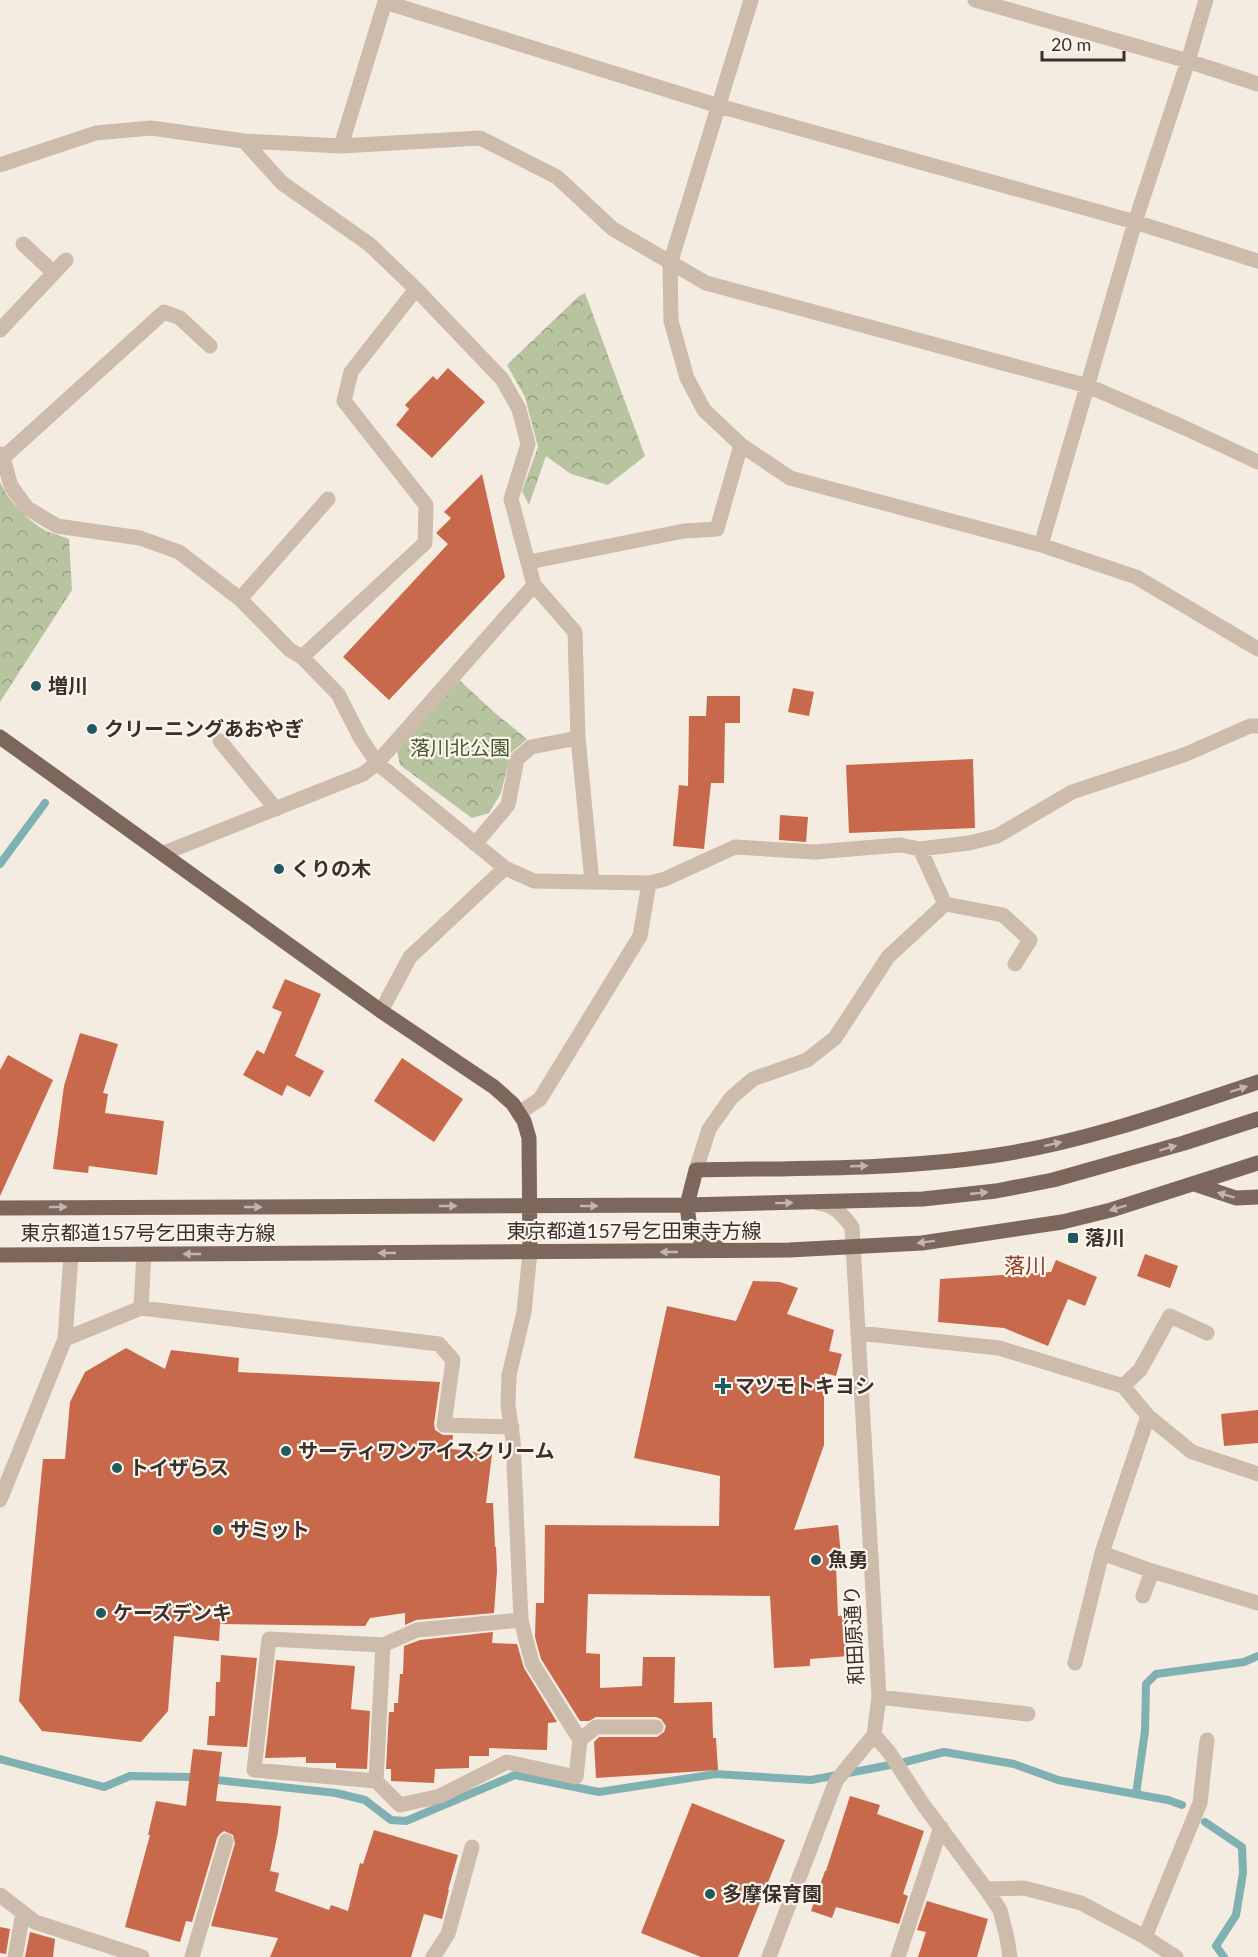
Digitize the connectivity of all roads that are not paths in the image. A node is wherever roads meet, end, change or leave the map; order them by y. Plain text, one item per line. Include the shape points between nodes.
1 (751, 0) edge
2 (975, 0) edge
3 (1206, 0) edge
4 (383, 1) edge
5 (1188, 61) junction
6 (1258, 84) edge
7 (718, 106) junction
8 (244, 141) junction
9 (341, 146) junction
10 (0, 165) edge
11 (1135, 222) junction
12 (23, 244) dead end
13 (66, 260) dead end
14 (1258, 261) edge
15 (670, 264) junction
16 (54, 273) junction
17 (417, 289) junction
18 (0, 330) edge
19 (210, 346) dead end
20 (1088, 386) junction
21 (741, 445) junction
22 (2, 456) edge
23 (1258, 462) edge
24 (328, 499) dead end
25 (1041, 545) junction
26 (529, 562) junction
27 (534, 585) junction
28 (240, 599) junction
29 (1258, 649) edge
30 (302, 657) junction
31 (1258, 726) edge
32 (0, 737) edge
33 (578, 738) junction
34 (220, 741) dead end
35 (377, 763) junction
36 (276, 809) junction
37 (475, 844) junction
38 (920, 849) junction
39 (164, 853) junction
40 (505, 868) junction
41 (592, 882) junction
42 (650, 883) junction
43 (945, 904) junction
44 (1015, 964) dead end
45 (381, 1011) junction
46 (1258, 1082) edge
47 (519, 1113) junction
48 (1258, 1119) edge
49 (1258, 1163) edge
50 (696, 1170) junction
51 (1194, 1184) junction
52 (1258, 1197) edge
53 (815, 1202) junction
54 (687, 1205) junction
55 (531, 1206) junction
56 (0, 1208) edge
57 (854, 1248) junction
58 (729, 1251) junction
59 (530, 1252) junction
60 (144, 1254) junction
61 (0, 1255) edge
62 (71, 1255) junction
63 (141, 1308) junction
64 (858, 1333) junction
65 (1208, 1333) dead end
66 (65, 1339) junction
67 (1123, 1386) junction
68 (1148, 1416) junction
69 (512, 1433) junction
70 (1258, 1474) edge
71 (0, 1500) edge
72 (1102, 1553) junction
73 (1152, 1571) junction
74 (1143, 1596) dead end
75 (1258, 1603) edge
76 (521, 1620) junction
77 (383, 1645) junction
78 (1075, 1663) dead end
79 (879, 1697) junction
80 (1028, 1713) dead end
81 (656, 1727) dead end
82 (874, 1735) junction
83 (580, 1740) junction
84 (1207, 1740) dead end
85 (376, 1781) junction
86 (940, 1827) junction
87 (226, 1841) dead end
88 (472, 1847) dead end
89 (986, 1889) junction
90 (0, 1895) edge
91 (23, 1913) junction
92 (1144, 1937) junction
93 (15, 1957) edge
94 (142, 1957) edge
95 (192, 1957) edge
96 (433, 1957) edge
97 (769, 1957) edge
98 (898, 1957) edge
99 (1010, 1957) edge
100 (1176, 1957) edge

1 - 7 street
2 - 5 street
3 - 5 street
4 - 7 street
4 - 9 street
5 - 6 street
5 - 11 street
7 - 11 street
7 - 15 street
8 - 9 street
8 - 10 street via 151,128 96,134
8 - 17 street via 282,183 369,244
9 - 15 street via 480,138 556,177 613,229
11 - 14 street
11 - 20 street
12 - 16 street
13 - 16 street
15 - 20 street via 706,283
15 - 21 street via 671,321 687,378 704,410
16 - 18 street
17 - 26 street via 502,379 519,409 528,444 511,499
17 - 30 street via 351,372 344,401 426,505 425,543
19 - 22 street via 180,318 164,312
20 - 23 street
20 - 25 street
21 - 25 street via 790,478
21 - 26 street via 717,529 684,531
22 - 28 street via 11,486 27,508 57,526 140,538 179,552
24 - 28 street
25 - 29 street via 1136,578
26 - 27 street
27 - 33 street via 575,632
27 - 35 street
28 - 30 street via 290,650
30 - 35 street via 338,694
31 - 38 street via 1071,792 997,836
32 - 39 main road, 東京都道157号乞田東寺方線
33 - 37 street via 531,747 516,759 508,805
33 - 41 street
34 - 36 street
35 - 36 street via 363,774
35 - 37 street
36 - 39 street
37 - 40 street
38 - 42 street via 900,845 815,852 735,847
38 - 43 street
39 - 45 main road, 東京都道157号乞田東寺方線
40 - 41 street via 534,880
40 - 45 street via 410,957
41 - 42 street
42 - 47 street via 640,936 540,1099
43 - 44 street via 1003,915 1030,940
43 - 50 street via 888,957 835,1038 807,1060 753,1079 731,1098 709,1129
45 - 47 main road, 東京都道157号乞田東寺方線 via 494,1088
50 -> 46 main road via 922,1164 992,1156 1095,1134
47 - 55 main road, 東京都道157号乞田東寺方線 via 528,1138
53 -> 48 main road, 東京都道157号乞田東寺方線 via 923,1199 996,1191 1053,1180
49 - 51 main road, 東京都道157号乞田東寺方線
50 - 54 main road
52 -> 51 main road via 1236,1198
51 -> 57 main road, 東京都道157号乞田東寺方線 via 1062,1222 922,1243
54 -> 53 main road, 東京都道157号乞田東寺方線
53 - 57 street, 和田原通り via 830,1204 843,1214 852,1227
55 -> 54 main road, 東京都道157号乞田東寺方線
54 - 58 main road via 690,1230 705,1243
56 -> 55 main road, 東京都道157号乞田東寺方線
55 - 59 main road
57 - 58 main road, 東京都道157号乞田東寺方線
57 - 64 street, 和田原通り
58 -> 59 main road, 東京都道157号乞田東寺方線
59 -> 60 main road, 東京都道157号乞田東寺方線
59 - 69 street via 524,1312 509,1375
60 - 62 main road, 東京都道157号乞田東寺方線
60 - 63 street
61 - 62 main road, 東京都道157号乞田東寺方線
62 - 66 street
63 - 66 street
63 - 69 street via 439,1344 453,1360 444,1425
64 - 67 street via 999,1348
64 - 79 street, 和田原通り
65 - 67 street via 1170,1316 1140,1370
66 - 71 street
67 - 68 street
68 - 70 street via 1192,1452
68 - 72 street
69 - 76 street
72 - 73 street
72 - 78 street
73 - 74 street
73 - 75 street
76 - 77 street via 417,1630
76 - 83 street via 532,1663
77 - 85 street
77 - 85 street via 268,1639 254,1770
79 - 80 street
79 - 82 street, 和田原通り
81 - 83 street via 596,1727
82 - 86 street
82 - 97 street via 836,1780
83 - 85 street via 576,1777 507,1762 440,1796 400,1806
84 - 92 street via 1200,1803
86 - 89 street
86 - 98 street
87 - 95 street
88 - 96 street via 448,1934
89 - 92 street via 1024,1888 1081,1903
89 - 99 street via 1000,1910
90 - 91 street
91 - 93 street
91 - 94 street via 34,1922
92 - 100 street

